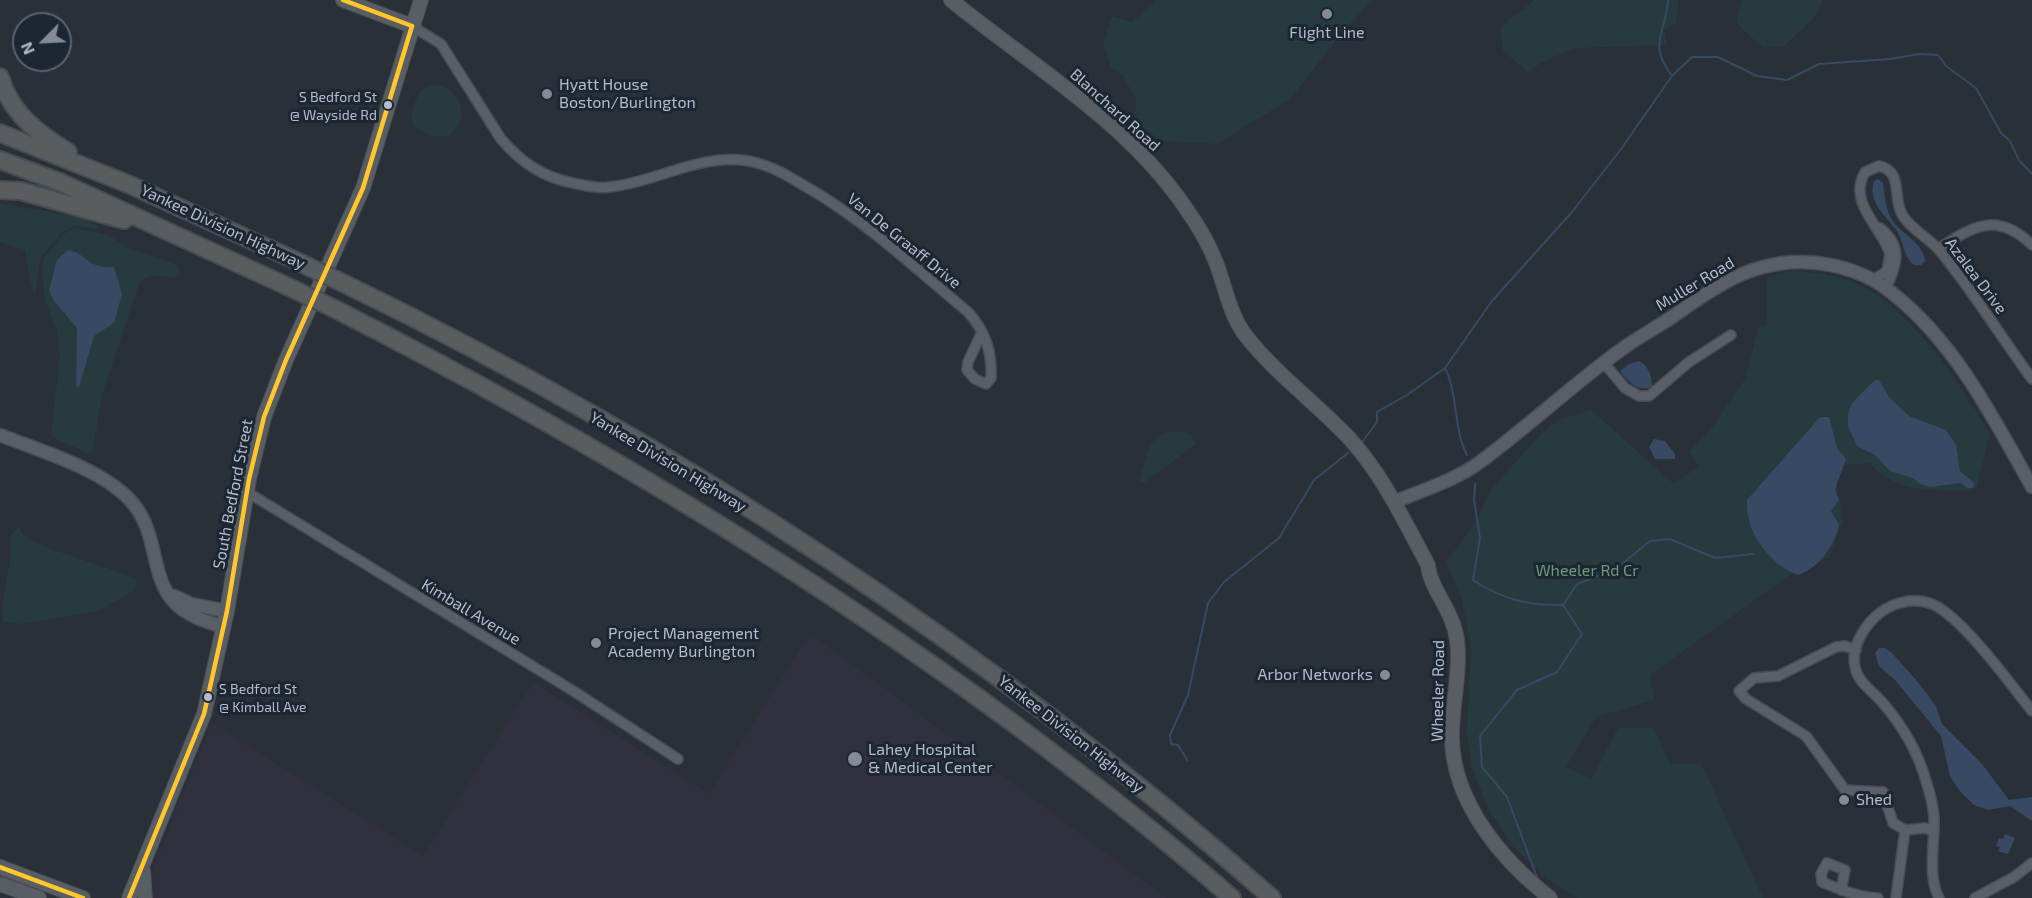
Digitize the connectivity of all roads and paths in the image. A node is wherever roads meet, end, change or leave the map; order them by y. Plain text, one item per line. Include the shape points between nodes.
1 (343, 0) edge
2 (421, 0) edge
3 (951, 0) edge
4 (412, 26) junction
5 (0, 78) edge
6 (0, 133) edge
7 (0, 159) edge
8 (99, 172) junction
9 (0, 189) edge
10 (1874, 223) junction
11 (185, 239) junction
12 (2032, 245) edge
13 (1938, 249) junction
14 (1873, 280) junction
15 (1886, 288) junction
16 (982, 332) junction
17 (1731, 335) dead end
18 (1604, 363) junction
19 (2029, 368) edge
20 (2032, 379) edge
21 (0, 435) edge
22 (2032, 487) edge
23 (247, 492) junction
24 (1394, 502) junction
25 (166, 590) junction
26 (227, 611) junction
27 (224, 627) junction
28 (1856, 650) junction
29 (2032, 711) edge
30 (678, 759) dead end
31 (1905, 830) junction
32 (1934, 831) junction
33 (144, 862) junction
34 (2032, 863) edge
35 (0, 867) edge
36 (0, 884) edge
37 (1841, 890) dead end
38 (39, 898) edge
39 (83, 898) edge
40 (129, 898) edge
41 (145, 898) edge
42 (1232, 898) edge
43 (1272, 898) edge
44 (1550, 898) edge
45 (1878, 898) edge
46 (1896, 898) edge
47 (1939, 898) edge
48 (1975, 898) edge

1 - 4 main road
2 - 4 main road, South Bedford Street
3 - 24 main road, Blanchard Road via 1062,84 1140,150 1199,229 1241,329 1357,448
4 - 16 street, Van De Graaff Drive via 438,40 501,139 538,171 564,181 607,188 715,160 764,165 854,216 968,312
4 - 23 main road, South Bedford Street via 359,198 271,396
5 - 8 highway via 12,105 34,130
6 - 8 highway, Yankee Division Highway
7 - 11 highway, Yankee Division Highway
8 - 43 highway, Yankee Division Highway, bridge via 345,284 589,414 746,509 874,591 1030,701
9 - 11 highway via 35,195
10 - 13 street, Azalea Drive via 1862,204 1860,184 1865,172 1879,166 1894,176 1904,217
10 - 14 street, Azalea Drive via 1891,261 1887,271
10 - 15 street, Azalea Drive via 1889,236 1897,252 1896,267
11 - 42 highway, Yankee Division Highway, bridge via 335,309 585,442 826,593 1067,763
12 - 13 street via 2008,228 1986,225 1967,230
13 - 19 street, Azalea Drive
14 - 15 street, Muller Road
14 - 18 street, Muller Road via 1816,263 1762,267 1717,288
15 - 22 street, Muller Road via 1926,325 1962,370
16 - 16 street, Van De Graaff Drive via 967,370 986,384 991,378 991,360
17 - 18 street via 1689,362 1649,396 1639,396 1625,388
18 - 24 street, Muller Road via 1480,463 1444,483
19 - 20 street, Azalea Drive
21 - 25 street via 94,475 120,491 146,522
23 - 26 main road, South Bedford Street
23 - 30 street, Kimball Avenue
24 - 44 main road, Wheeler Road via 1454,624 1458,656 1452,743 1462,784 1494,846
25 - 26 street via 191,604
25 - 27 street via 184,611
26 - 27 main road, South Bedford Street
27 - 33 main road, South Bedford Street via 204,714
28 - 29 street via 1864,630 1881,611 1907,602 1929,603 1961,627
28 - 31 street via 1836,647 1778,676 1754,678 1739,691 1806,736 1845,790 1883,792 1893,823
28 - 32 street via 1855,669 1859,678 1898,722 1920,763
31 - 32 street
31 - 46 street
32 - 47 street via 1933,884
33 - 40 main road, South Bedford Street
33 - 41 main road
34 - 48 street
35 - 39 main road
36 - 38 main road
37 - 45 street

